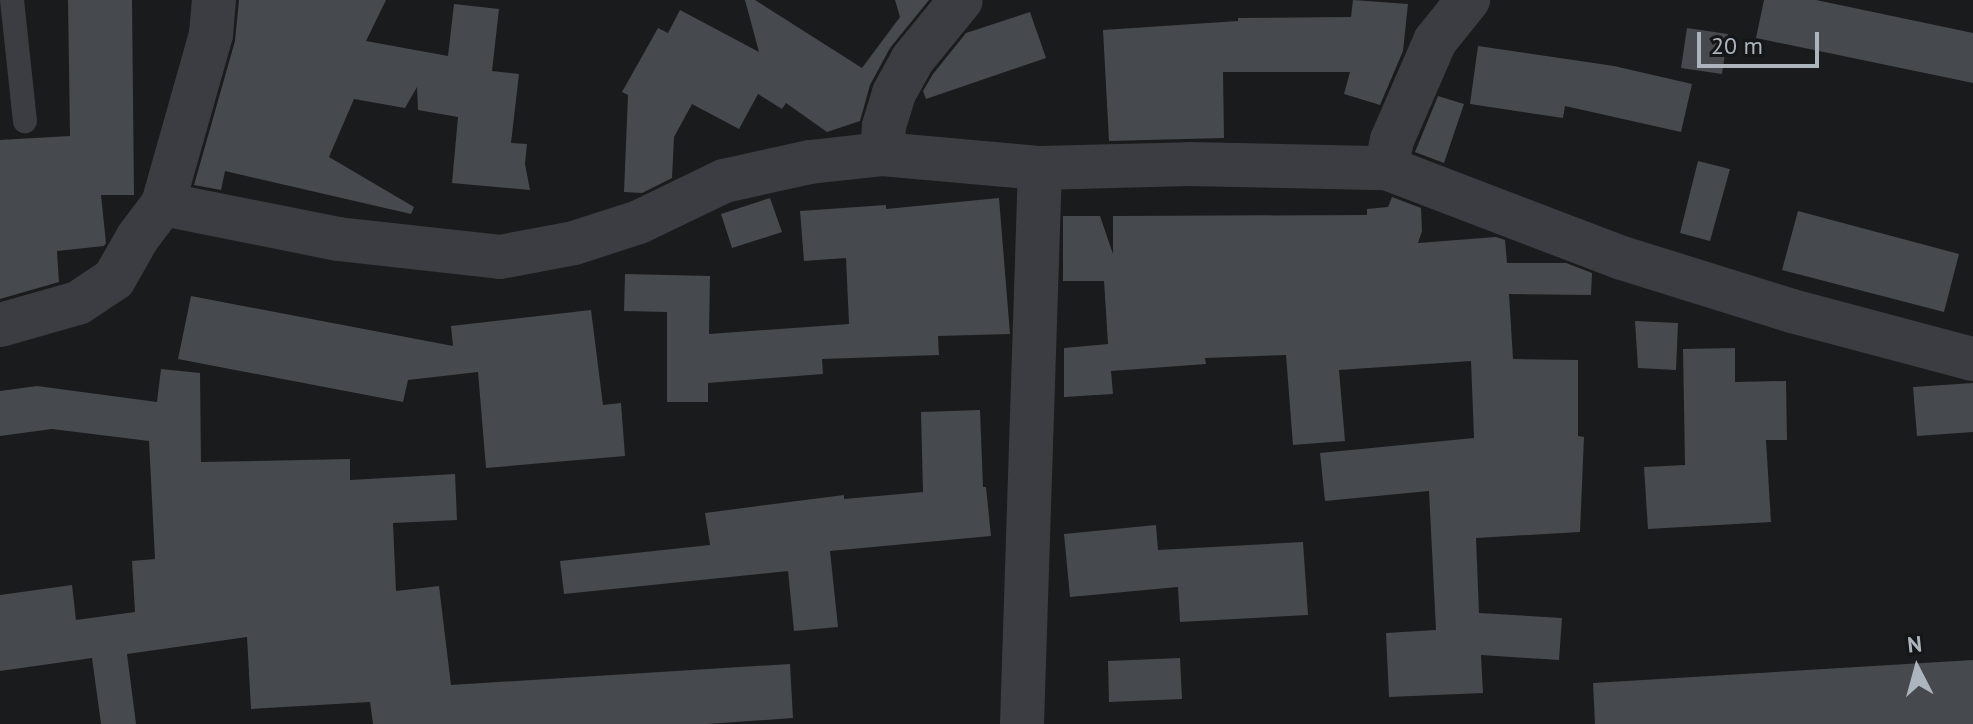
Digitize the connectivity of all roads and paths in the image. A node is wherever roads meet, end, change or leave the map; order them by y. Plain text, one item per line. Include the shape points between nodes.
1 (12, 0) edge
2 (214, 0) edge
3 (961, 0) edge
4 (1468, 0) edge
5 (25, 121) dead end
6 (882, 154) junction
7 (1040, 168) junction
8 (1386, 168) junction
9 (163, 204) junction
10 (0, 325) edge
11 (1973, 359) edge
12 (1022, 724) edge

1 - 5 lane
2 - 9 street via 211,34
3 - 6 street via 912,60 894,93
4 - 8 street via 1435,41 1392,140
6 - 7 street
6 - 9 street via 810,162 724,181 639,222 574,243 500,257 338,239
7 - 8 street
7 - 12 street
8 - 11 street via 1622,258
9 - 10 street via 114,279 78,303

